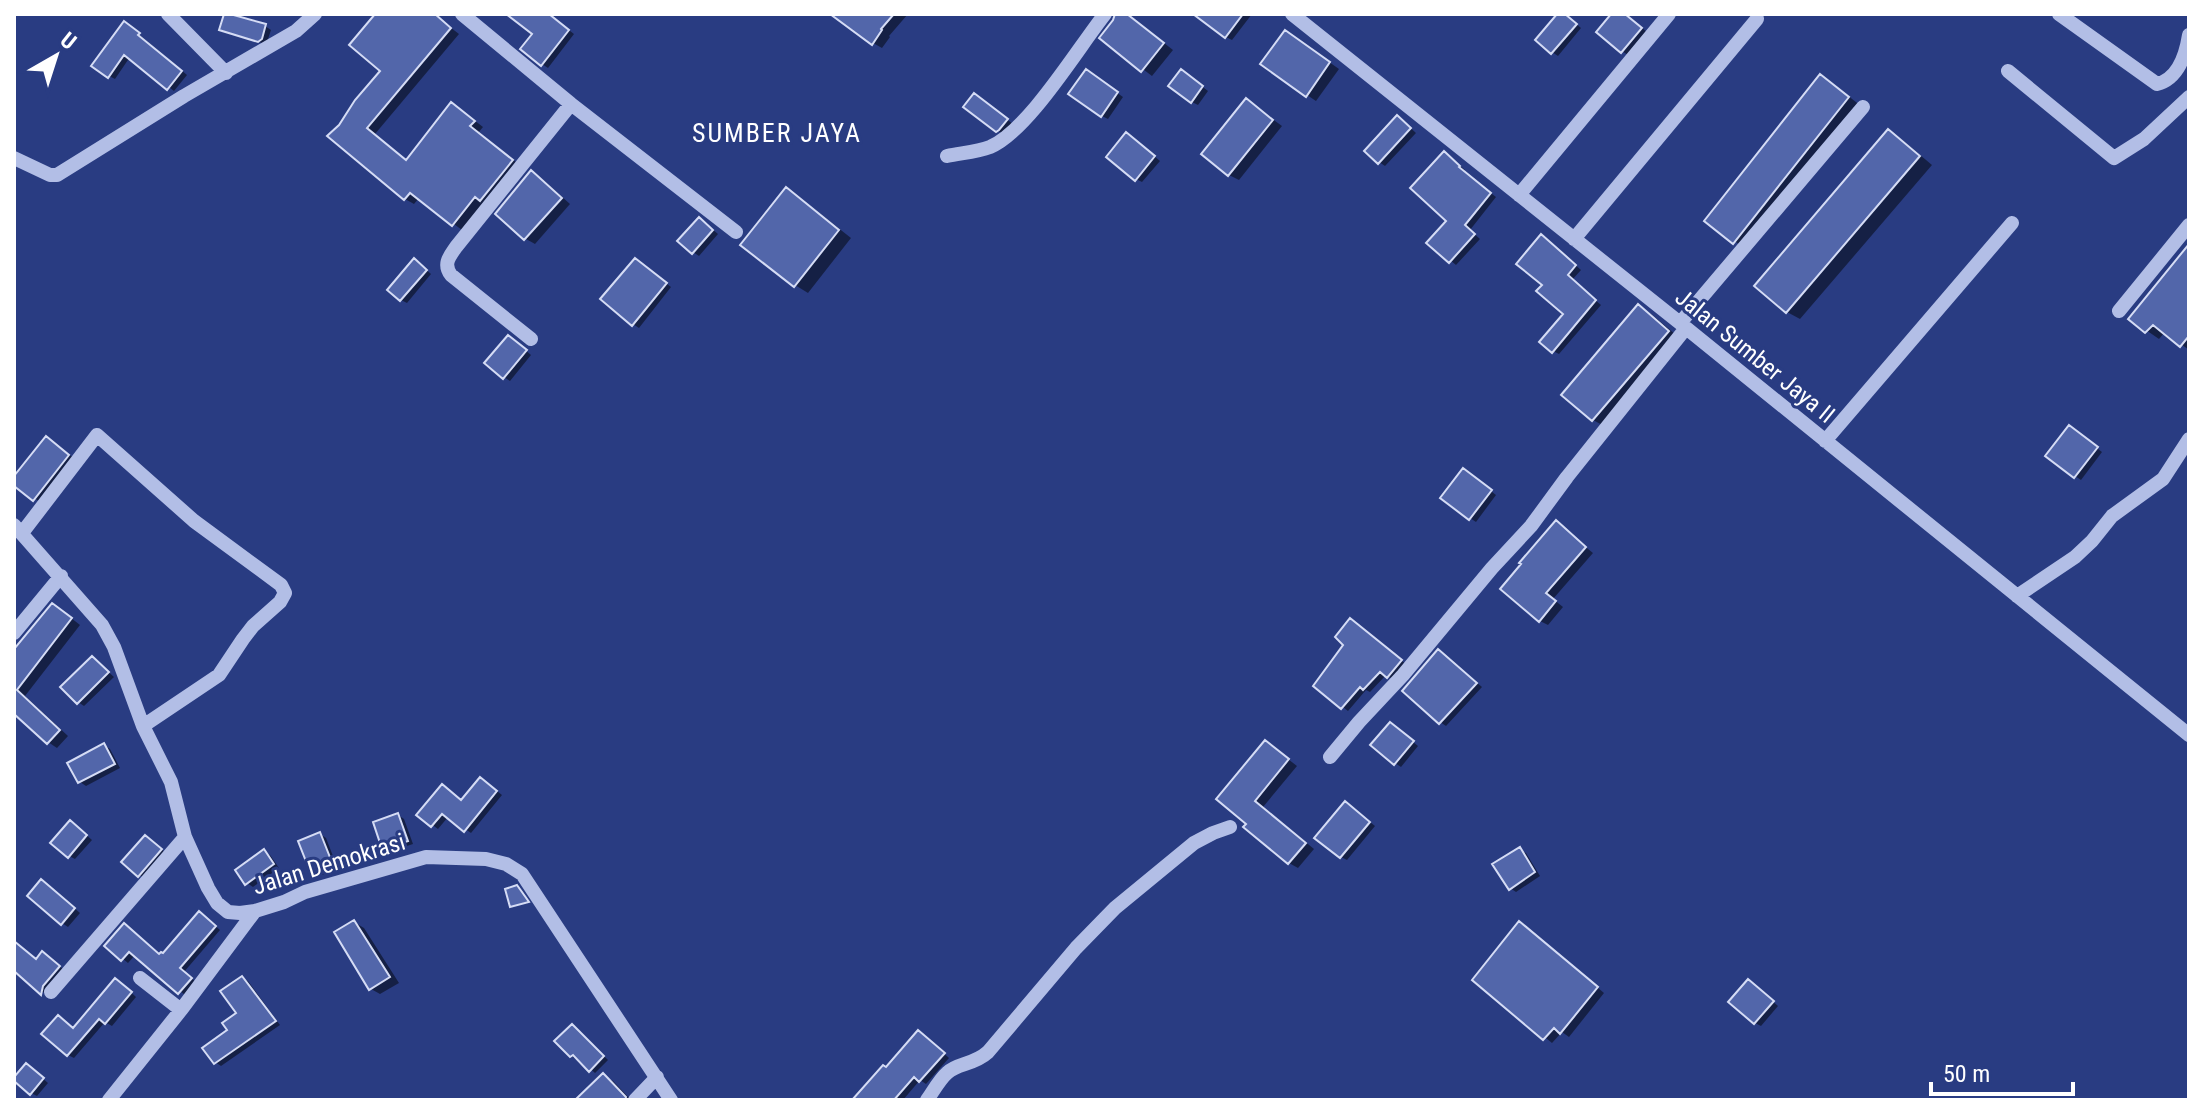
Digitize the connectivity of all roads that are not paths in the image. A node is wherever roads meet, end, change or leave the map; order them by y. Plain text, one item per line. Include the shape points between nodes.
1 (168, 14) edge
2 (315, 14) edge
3 (462, 14) edge
4 (1105, 14) edge
5 (1292, 14) edge
6 (2059, 14) edge
7 (1666, 15) edge
8 (1757, 19) dead end
9 (2189, 35) edge
10 (2008, 71) dead end
11 (226, 73) junction
12 (2189, 97) edge
13 (571, 104) junction
14 (1863, 107) dead end
15 (947, 156) dead end
16 (14, 158) edge
17 (1519, 195) junction
18 (2012, 223) dead end
19 (2189, 225) edge
20 (736, 232) dead end
21 (1574, 239) junction
22 (2119, 311) dead end
23 (1683, 326) junction
24 (531, 339) dead end
25 (2189, 439) edge
26 (1825, 441) junction
27 (18, 529) edge
28 (61, 576) junction
29 (2017, 596) junction
30 (14, 633) edge
31 (143, 726) junction
32 (2189, 735) edge
33 (1330, 757) dead end
34 (1230, 827) dead end
35 (185, 837) junction
36 (255, 911) junction
37 (140, 978) dead end
38 (51, 992) dead end
39 (181, 1010) junction
40 (657, 1077) junction
41 (109, 1100) edge
42 (635, 1100) edge
43 (671, 1100) edge
44 (927, 1100) edge

1 - 11 street
2 - 11 street
3 - 13 street
4 - 15 street via 1006,137 990,147
5 - 17 street, Jalan Sumber Jaya II
6 - 9 street via 2157,84 2175,72
7 - 17 street
8 - 21 street
10 - 12 street via 2114,158 2144,139
11 - 16 street via 57,175
13 - 20 street
13 - 24 street via 446,264 451,275
14 - 23 street
17 - 21 street, Jalan Sumber Jaya II
18 - 26 street
19 - 22 street
21 - 23 street, Jalan Sumber Jaya II
23 - 26 street, Jalan Sumber Jaya II
23 - 33 street via 1531,526
25 - 29 street via 2163,479 2112,516 2075,557
26 - 29 street, Jalan Sumber Jaya II
27 - 28 street, Jalan Demokrasi
27 - 31 street via 97,435 194,521 281,585 285,593 280,602 243,639 219,675
28 - 30 street
28 - 31 street, Jalan Demokrasi via 102,625
29 - 32 street, Jalan Sumber Jaya II
31 - 35 street, Jalan Demokrasi via 171,782
34 - 44 street via 1194,843 1115,908 988,1052 947,1073
35 - 36 street, Jalan Demokrasi via 217,903 228,912
35 - 38 street
36 - 39 street
36 - 40 street, Jalan Demokrasi via 426,857 506,864 522,874
37 - 39 street
39 - 41 street
40 - 42 street
40 - 43 street, Jalan Demokrasi

